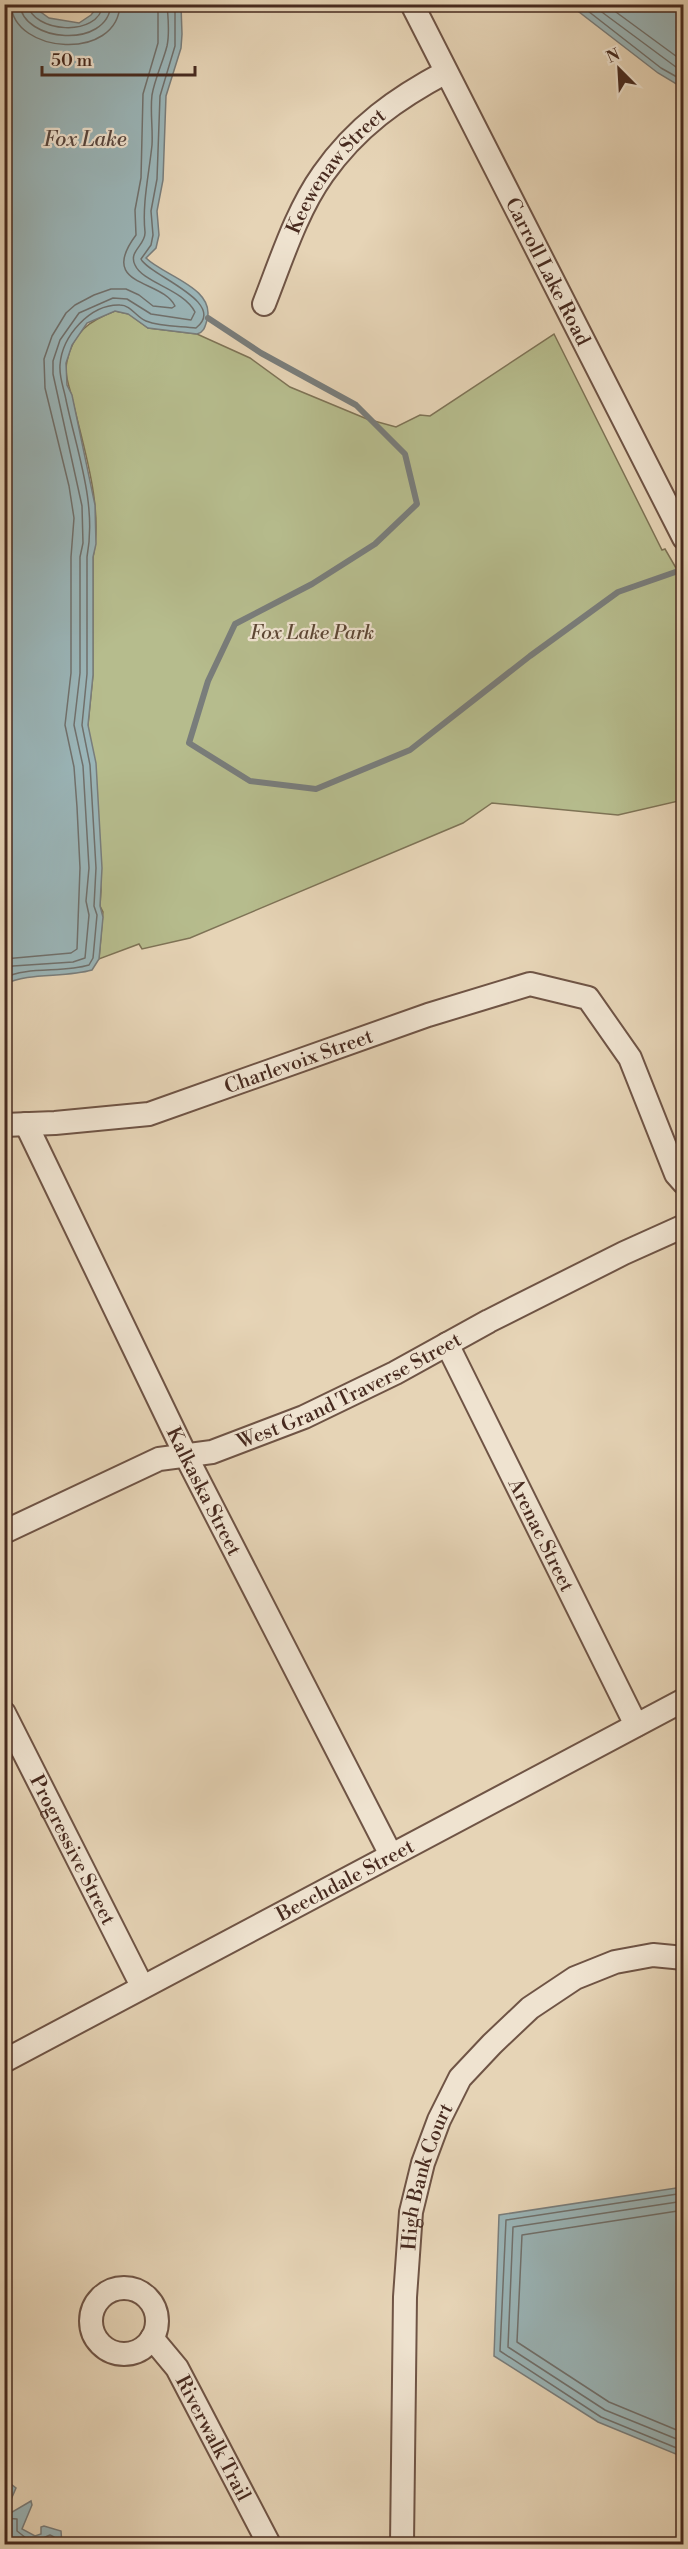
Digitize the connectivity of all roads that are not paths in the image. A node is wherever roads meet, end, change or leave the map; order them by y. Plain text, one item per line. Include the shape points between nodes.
1 (412, 4) edge
2 (446, 72) junction
3 (264, 304) dead end
4 (684, 538) edge
5 (15, 1125) edge
6 (684, 1183) edge
7 (684, 1226) edge
8 (447, 1344) junction
9 (186, 1456) junction
10 (4, 1532) edge
11 (684, 1700) edge
12 (4, 1713) edge
13 (636, 1725) junction
14 (391, 1855) junction
15 (684, 1958) edge
16 (142, 1986) junction
17 (4, 2061) edge
18 (152, 2338) dead end
19 (268, 2544) edge
20 (402, 2544) edge

1 - 2 street, Carroll Lake Road
2 - 3 street, Keewenaw Street via 386,107 323,174 298,221
2 - 4 street, Carroll Lake Road
5 - 6 street, Charlevoix Street via 149,1114 417,1019 530,984 588,998 630,1058 676,1174
5 - 9 street, Kalkaska Street
7 - 8 street, West Grand Traverse Street
8 - 9 street, West Grand Traverse Street via 303,1417 212,1452
8 - 13 street, Arenac Street
9 - 10 street, West Grand Traverse Street via 159,1459
9 - 14 street, Kalkaska Street
11 - 13 street, Beechdale Street
12 - 16 street, Progressive Street
13 - 14 street, Beechdale Street
14 - 16 street, Beechdale Street
15 - 20 street, High Bank Court via 653,1955 615,1962 575,1978 530,2008 460,2078 423,2163 411,2212 405,2297
16 - 17 street, Beechdale Street
18 - 19 street, Riverwalk Trail via 177,2368

